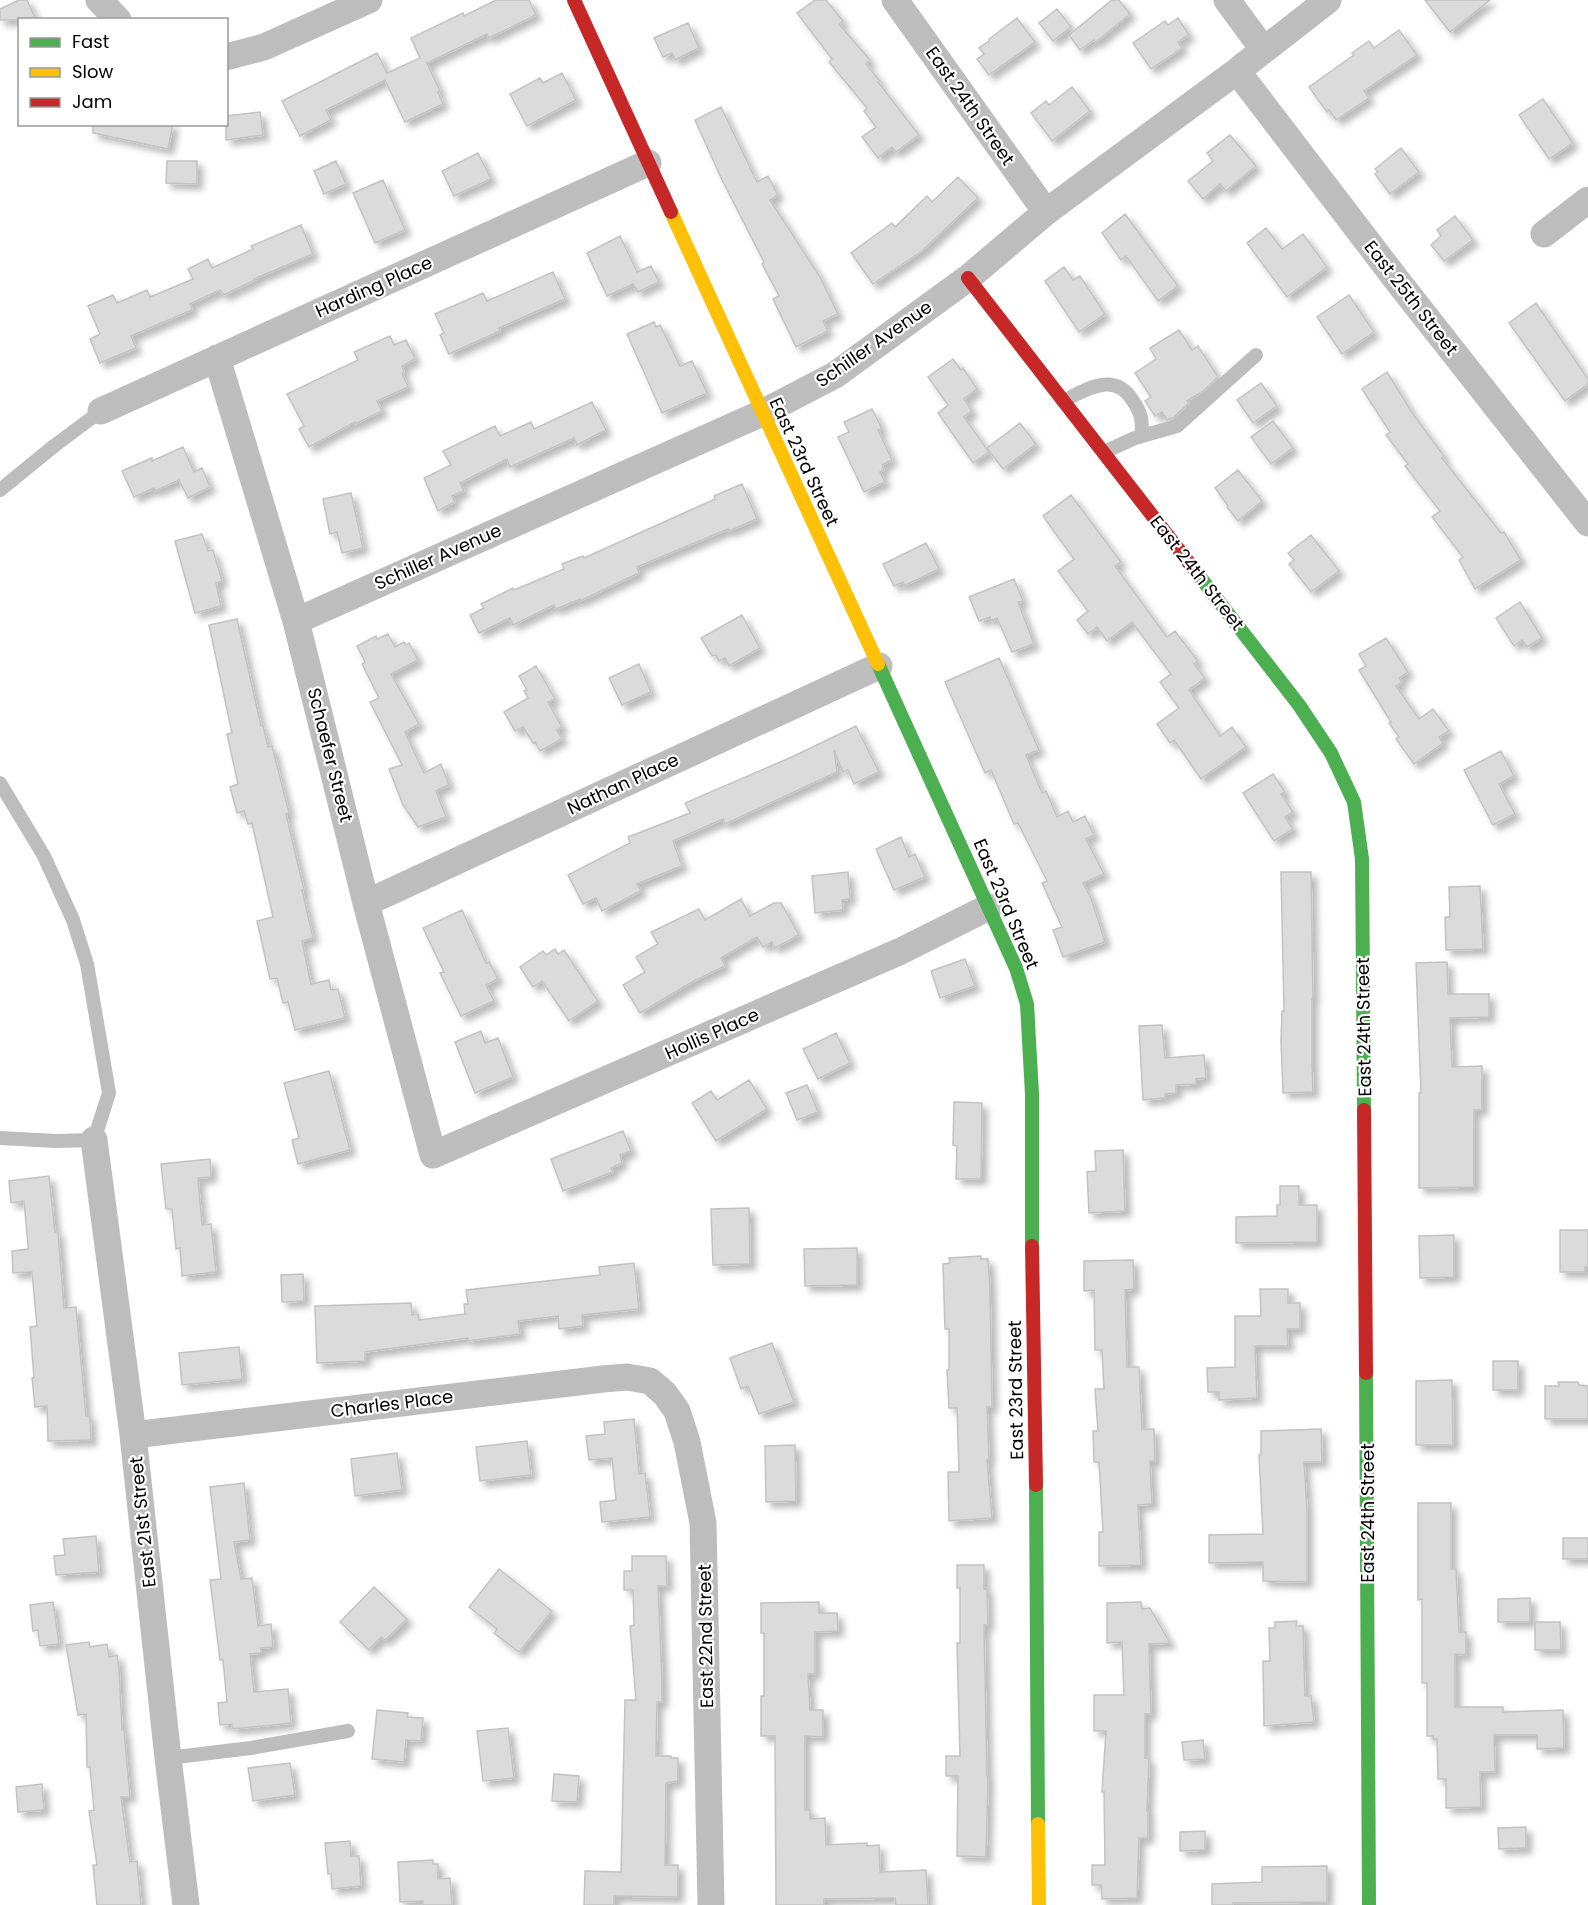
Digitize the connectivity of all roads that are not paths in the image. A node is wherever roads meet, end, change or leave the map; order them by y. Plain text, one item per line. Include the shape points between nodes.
1 (99, 0) edge
2 (369, 0) edge
3 (574, 0) edge
4 (895, 0) edge
5 (1227, 0) edge
6 (1328, 0) edge
7 (116, 18) edge
8 (1263, 49) junction
9 (228, 56) edge
10 (1237, 71) junction
11 (648, 163) junction
12 (1588, 201) edge
13 (1046, 212) junction
14 (1544, 234) dead end
15 (968, 278) junction
16 (1256, 355) dead end
17 (217, 358) junction
18 (1063, 402) junction
19 (101, 411) joint
20 (762, 413) junction
21 (1142, 436) junction
22 (1104, 452) junction
23 (0, 490) edge
24 (1588, 523) edge
25 (296, 621) junction
26 (879, 666) junction
27 (0, 783) edge
28 (366, 903) junction
29 (989, 908) junction
30 (0, 1138) edge
31 (94, 1140) junction
32 (433, 1155) joint
33 (650, 1381) joint
34 (133, 1435) junction
35 (348, 1731) dead end
36 (168, 1758) junction
37 (186, 1905) edge
38 (711, 1905) edge
39 (1039, 1905) edge
40 (1369, 1905) edge

1 - 7 street
2 - 9 street via 264,47
3 - 11 street, East 23rd Street
4 - 13 street, East 24th Street
5 - 8 street
6 - 8 street, Schiller Avenue
8 - 10 street, Schiller Avenue
10 - 13 street, Schiller Avenue
10 - 24 street, East 25th Street
11 - 17 street, Harding Place
11 - 20 street, East 23rd Street
12 - 14 street
13 - 15 street, Schiller Avenue
15 - 18 street, East 24th Street
15 - 20 street, Schiller Avenue via 835,375
16 - 21 lane via 1177,426
17 - 19 street, Harding Place
17 - 25 street, Schaefer Street
18 - 21 lane via 1091,388 1111,384 1123,388 1142,418
18 - 22 street, East 24th Street
19 - 23 lane
20 - 25 street, Schiller Avenue
20 - 26 street, East 23rd Street
21 - 22 lane
22 - 40 street, East 24th Street via 1299,705 1331,753 1354,802 1362,859 1363,927
25 - 28 street, Schaefer Street
26 - 28 street, Nathan Place
26 - 29 street, East 23rd Street
27 - 31 lane via 44,856 73,920 87,964 109,1093
28 - 32 street, Schaefer Street
29 - 32 street, Hollis Place via 901,951
29 - 39 street, East 23rd Street via 1016,968 1027,1005 1032,1094
30 - 31 lane
31 - 34 street, East 21st Street
33 - 34 street, Charles Place via 603,1378
33 - 38 street, East 22nd Street via 677,1411 703,1523
34 - 36 street, East 21st Street
35 - 36 lane
36 - 37 street, East 21st Street

